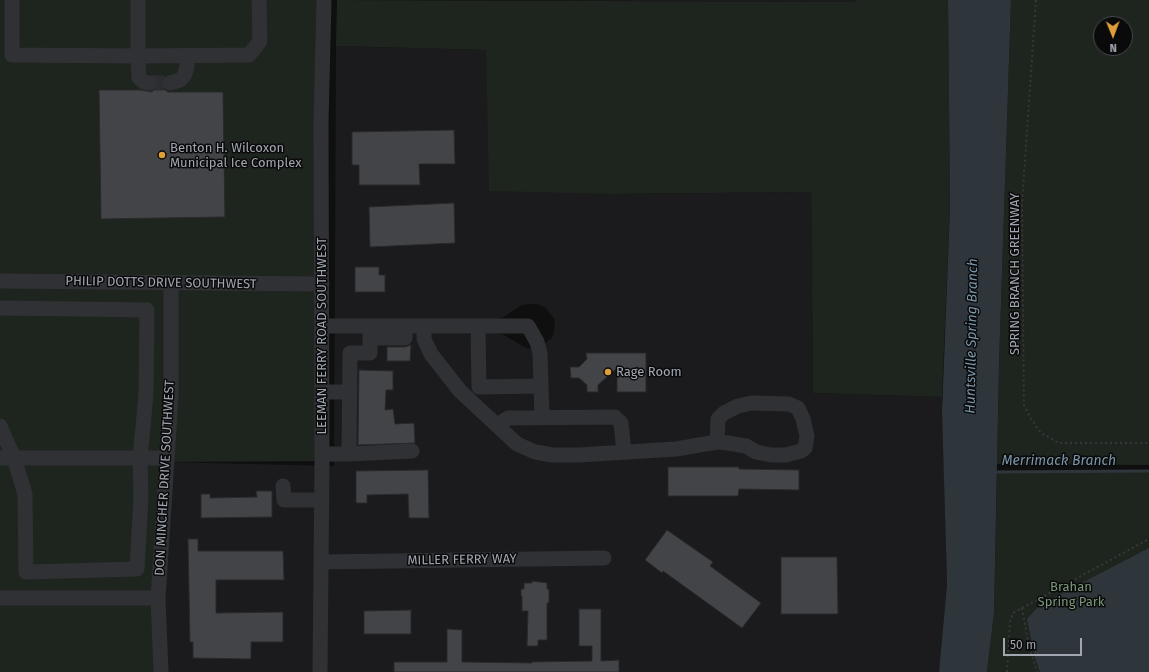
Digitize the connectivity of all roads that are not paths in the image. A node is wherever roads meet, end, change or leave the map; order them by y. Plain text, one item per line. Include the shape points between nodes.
1 (12, 0) edge
2 (138, 0) edge
3 (259, 0) edge
4 (324, 0) edge
5 (187, 55) junction
6 (138, 56) junction
7 (149, 83) dead end
8 (170, 84) tunnel mouth
9 (0, 281) edge
10 (171, 283) junction
11 (322, 284) junction
12 (0, 308) edge
13 (322, 326) junction
14 (424, 326) junction
15 (478, 326) junction
16 (370, 332) junction
17 (146, 382) junction
18 (171, 382) junction
19 (541, 386) junction
20 (479, 387) junction
21 (322, 392) junction
22 (349, 392) junction
23 (474, 404) junction
24 (542, 418) junction
25 (497, 425) junction
26 (0, 426) edge
27 (717, 442) junction
28 (412, 450) dead end
29 (624, 452) junction
30 (322, 454) junction
31 (349, 454) junction
32 (7, 458) edge
33 (140, 458) junction
34 (167, 458) junction
35 (283, 486) dead end
36 (322, 500) junction
37 (604, 558) dead end
38 (321, 562) junction
39 (0, 598) edge
40 (158, 598) junction
41 (161, 672) edge
42 (320, 672) edge

1 - 6 street via 12,55
2 - 6 street
3 - 5 street via 260,41 249,55
4 - 11 street, LEEMAN FERRY ROAD SOUTHWEST via 321,122
5 - 6 street
5 - 8 street via 184,76
6 - 7 street via 139,78
9 - 10 street, PHILIP DOTTS DRIVE SOUTHWEST
10 - 11 street, PHILIP DOTTS DRIVE SOUTHWEST
10 - 18 street, DON MINCHER DRIVE SOUTHWEST
11 - 13 street, LEEMAN FERRY ROAD SOUTHWEST
12 - 17 street via 147,310
13 - 16 street
13 - 21 street, LEEMAN FERRY ROAD SOUTHWEST
14 - 15 street
14 - 16 street via 405,326
14 - 23 street via 424,339 431,354 460,391
15 - 19 street via 528,326 540,353
15 - 20 street
16 - 22 street via 370,353 350,353
17 - 18 street
17 - 33 street
18 - 34 street, DON MINCHER DRIVE SOUTHWEST
19 - 20 street
19 - 24 street
20 - 23 street via 479,399
21 - 22 street
21 - 30 street, LEEMAN FERRY ROAD SOUTHWEST
22 - 31 street
23 - 25 street
24 - 25 street via 508,418
24 - 29 street via 615,417 622,423
25 - 29 street via 517,444 535,452 552,455
26 - 32 street
27 - 27 street via 746,446 756,452 771,455 786,455 805,448 807,436 798,408 789,404 752,403 738,406 718,419
27 - 29 street via 676,450
28 - 31 street
30 - 31 street
30 - 36 street, LEEMAN FERRY ROAD SOUTHWEST
32 - 33 street
32 - 33 street via 25,494 26,572 137,569 141,496
33 - 34 street
34 - 40 street, DON MINCHER DRIVE SOUTHWEST
35 - 36 street via 284,500
36 - 38 street, LEEMAN FERRY ROAD SOUTHWEST
37 - 38 street, MILLER FERRY WAY
38 - 42 street, LEEMAN FERRY ROAD SOUTHWEST
39 - 40 street
40 - 41 street, DON MINCHER DRIVE SOUTHWEST

